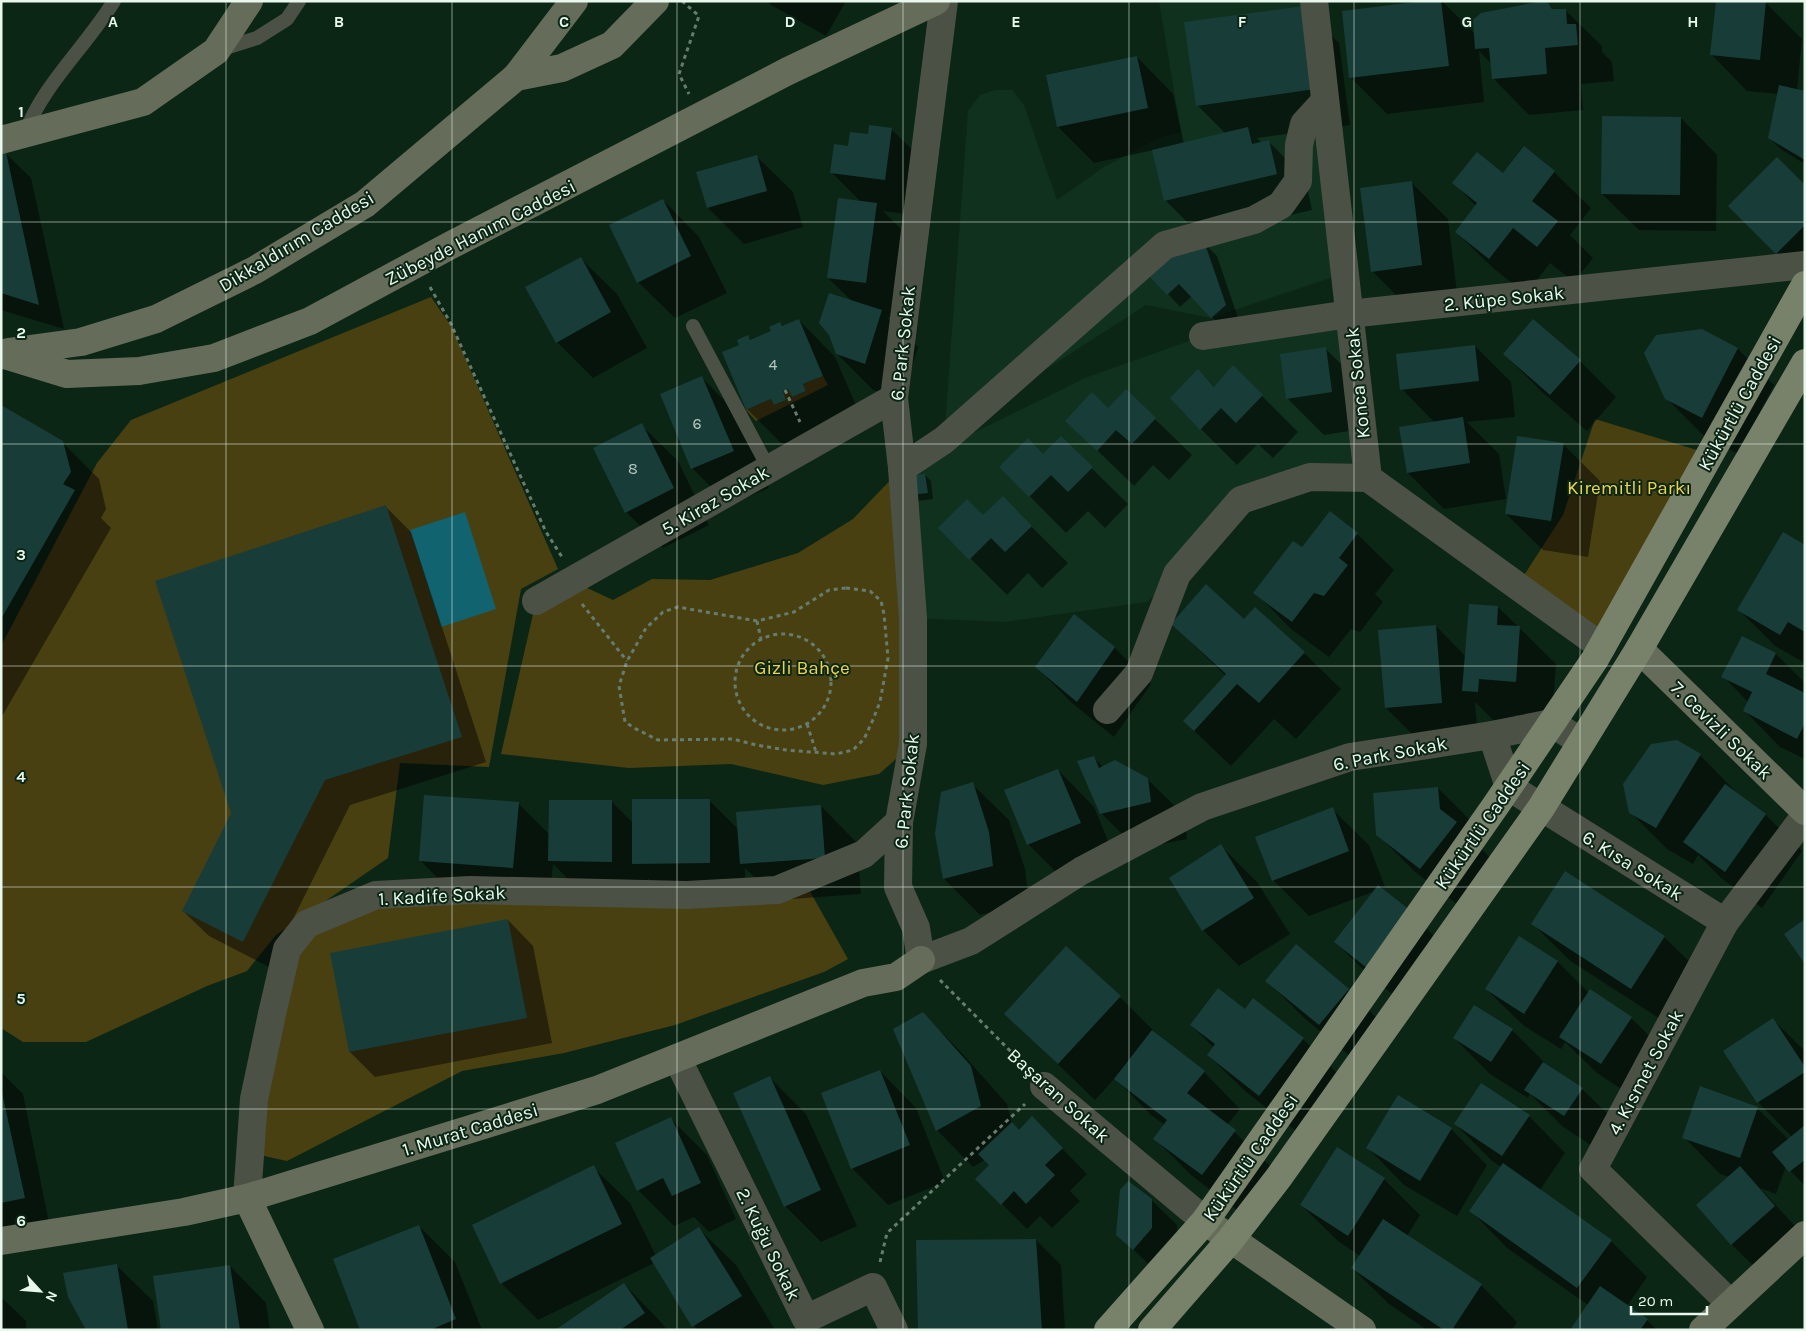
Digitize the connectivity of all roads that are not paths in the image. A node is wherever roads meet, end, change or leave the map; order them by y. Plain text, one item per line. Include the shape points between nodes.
1 (114, 1) edge
2 (249, 1) edge
3 (298, 1) edge
4 (574, 1) edge
5 (655, 1) edge
6 (936, 1) edge
7 (944, 1) edge
8 (1314, 1) edge
9 (216, 51) junction
10 (516, 77) junction
11 (1326, 101) junction
12 (12, 138) edge
13 (1805, 265) edge
14 (1805, 285) edge
15 (1349, 314) junction
16 (693, 326) dead end
17 (1203, 336) dead end
18 (1, 354) edge
19 (1805, 363) edge
20 (894, 398) junction
21 (902, 468) junction
22 (769, 469) junction
23 (1368, 478) junction
24 (536, 601) dead end
25 (1602, 647) junction
26 (1639, 650) junction
27 (1107, 710) dead end
28 (1552, 723) junction
29 (1492, 735) junction
30 (1581, 742) junction
31 (1509, 787) junction
32 (1541, 808) junction
33 (1805, 812) edge
34 (1805, 816) edge
35 (899, 822) junction
36 (1725, 922) junction
37 (921, 960) junction
38 (677, 1058) junction
39 (1044, 1086) road end
40 (247, 1198) junction
41 (1205, 1221) junction
42 (1805, 1235) edge
43 (1231, 1239) junction
44 (1, 1241) edge
45 (1731, 1304) junction
46 (799, 1325) edge
47 (310, 1330) edge
48 (894, 1330) edge
49 (1108, 1330) edge
50 (1152, 1330) edge
51 (1362, 1330) edge
52 (1703, 1330) edge

1 - 12 lane
2 - 9 main road
3 - 9 lane via 287,19 257,38
4 - 10 main road
5 - 10 main road, Dikkaldırım Caddesi via 612,45 562,68
6 - 18 main road, Zübeyde Hanım Caddesi via 788,71 310,321 214,358 139,371 68,374
7 - 20 street, 6. Park Sokak
8 - 11 street, Konca Sokak
9 - 12 main road via 142,102
10 - 18 main road, Dikkaldırım Caddesi via 364,204 255,270 156,319 82,342
11 - 15 street, Konca Sokak
11 - 21 street via 1304,124 1299,145 1298,181 1281,205 1254,220 1165,246 944,440
13 - 15 street, 2. Küpe Sokak
14 - 25 main road, Kükürtlü Caddesi
15 - 17 street, 2. Küpe Sokak
15 - 23 street, Konca Sokak
16 - 22 lane
19 - 26 main road, Kükürtlü Caddesi
20 - 21 street, 6. Park Sokak
20 - 22 street, 5. Kiraz Sokak
21 - 35 street, 6. Park Sokak via 912,618 913,744
22 - 24 street, 5. Kiraz Sokak
23 - 25 street
23 - 27 street via 1310,477 1241,500 1177,574 1139,673
25 - 28 main road, Kükürtlü Caddesi
26 - 30 main road, Kükürtlü Caddesi
26 - 33 main road, 7. Cevizli Sokak
28 - 29 street, 6. Park Sokak
28 - 30 street
28 - 31 main road, Kükürtlü Caddesi
29 - 31 street
29 - 37 street, 6. Park Sokak via 1350,756 1202,807 1081,871 972,941
30 - 32 main road, Kükürtlü Caddesi
31 - 32 street, 6. Kısa Sokak
31 - 41 main road, Kükürtlü Caddesi
32 - 36 street, 6. Kısa Sokak
32 - 43 main road, Kükürtlü Caddesi via 1280,1177
34 - 36 street, 4. Kısmet Sokak
35 - 37 street, 6. Park Sokak via 898,886 916,928
35 - 40 street, 1. Kadife Sokak via 864,854 777,890 687,895 470,890 376,895 307,924 287,949 272,1014 254,1099
36 - 45 street, 4. Kısmet Sokak via 1593,1169
37 - 38 main road, 1. Murat Caddesi via 896,977 864,983
38 - 40 main road, 1. Murat Caddesi via 597,1090
38 - 46 street, 2. Kuğu Sokak
39 - 41 street, Başaran Sokak
40 - 44 main road, 1. Murat Caddesi via 184,1212
40 - 47 main road
41 - 43 main road
41 - 49 main road, Kükürtlü Caddesi
42 - 45 main road
43 - 50 main road, Kükürtlü Caddesi
43 - 51 main road
45 - 52 main road
46 - 48 street, 2. Kuğu Sokak via 873,1287

